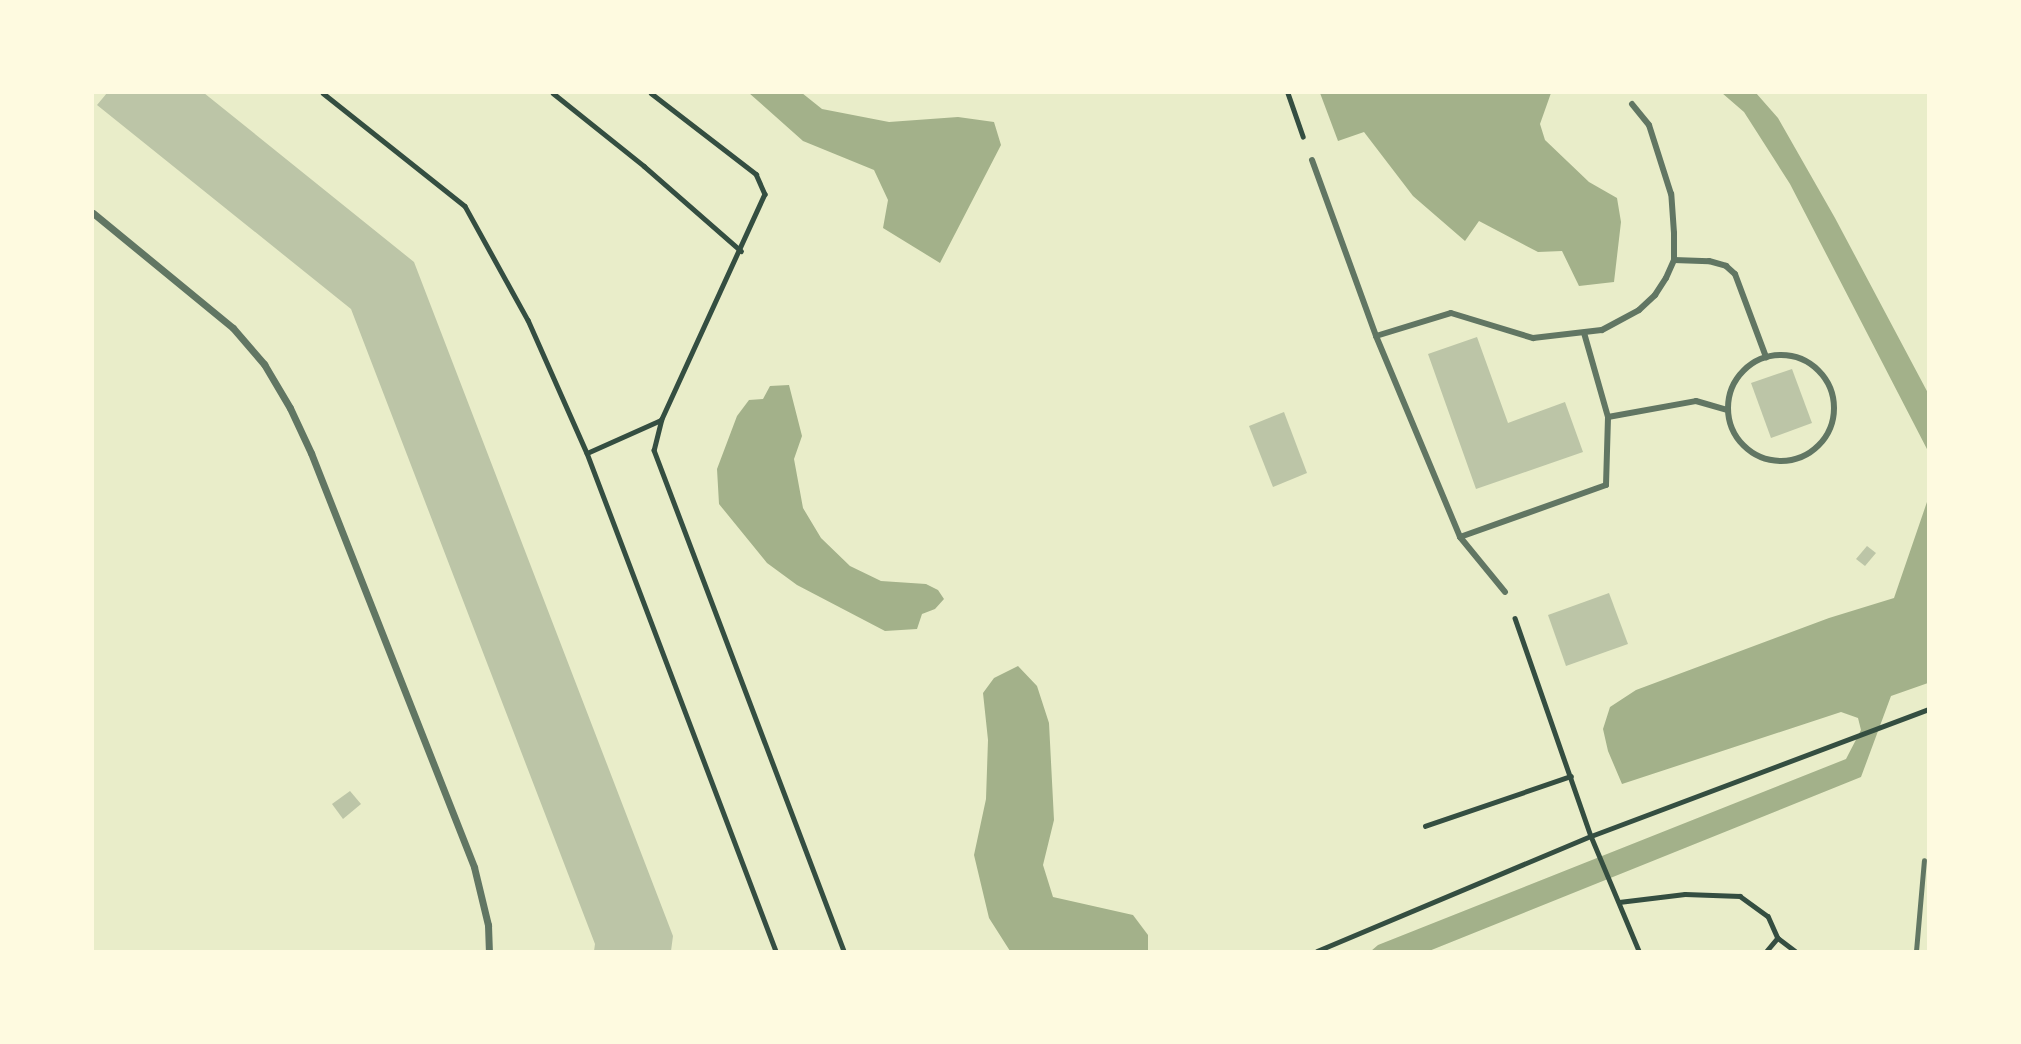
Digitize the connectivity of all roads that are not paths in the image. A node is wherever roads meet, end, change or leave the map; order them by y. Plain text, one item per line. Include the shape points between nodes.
1 (1632, 104) dead end
2 (1312, 160) road end
3 (93, 213) edge
4 (1674, 260) junction
5 (1584, 334) junction
6 (1376, 336) junction
7 (1766, 357) junction
8 (1728, 410) junction
9 (1608, 417) junction
10 (1460, 537) junction
11 (1506, 592) road end
12 (1924, 860) dead end
13 (489, 951) edge
14 (1916, 951) edge

1 - 4 street via 1649,125 1671,194
2 - 6 street
3 - 13 street via 233,328 264,364 290,408 474,867 488,925
4 - 5 street via 1655,295 1639,310 1602,330
4 - 7 street via 1709,261 1735,274
5 - 6 street via 1533,338 1451,313
5 - 9 street
6 - 10 street
7 - 8 street via 1737,377
7 - 8 street via 1800,359 1827,381 1834,415 1818,447 1786,462 1769,460 1739,442
8 - 9 street via 1696,401
9 - 10 street via 1606,485
10 - 11 street
12 - 14 lane

